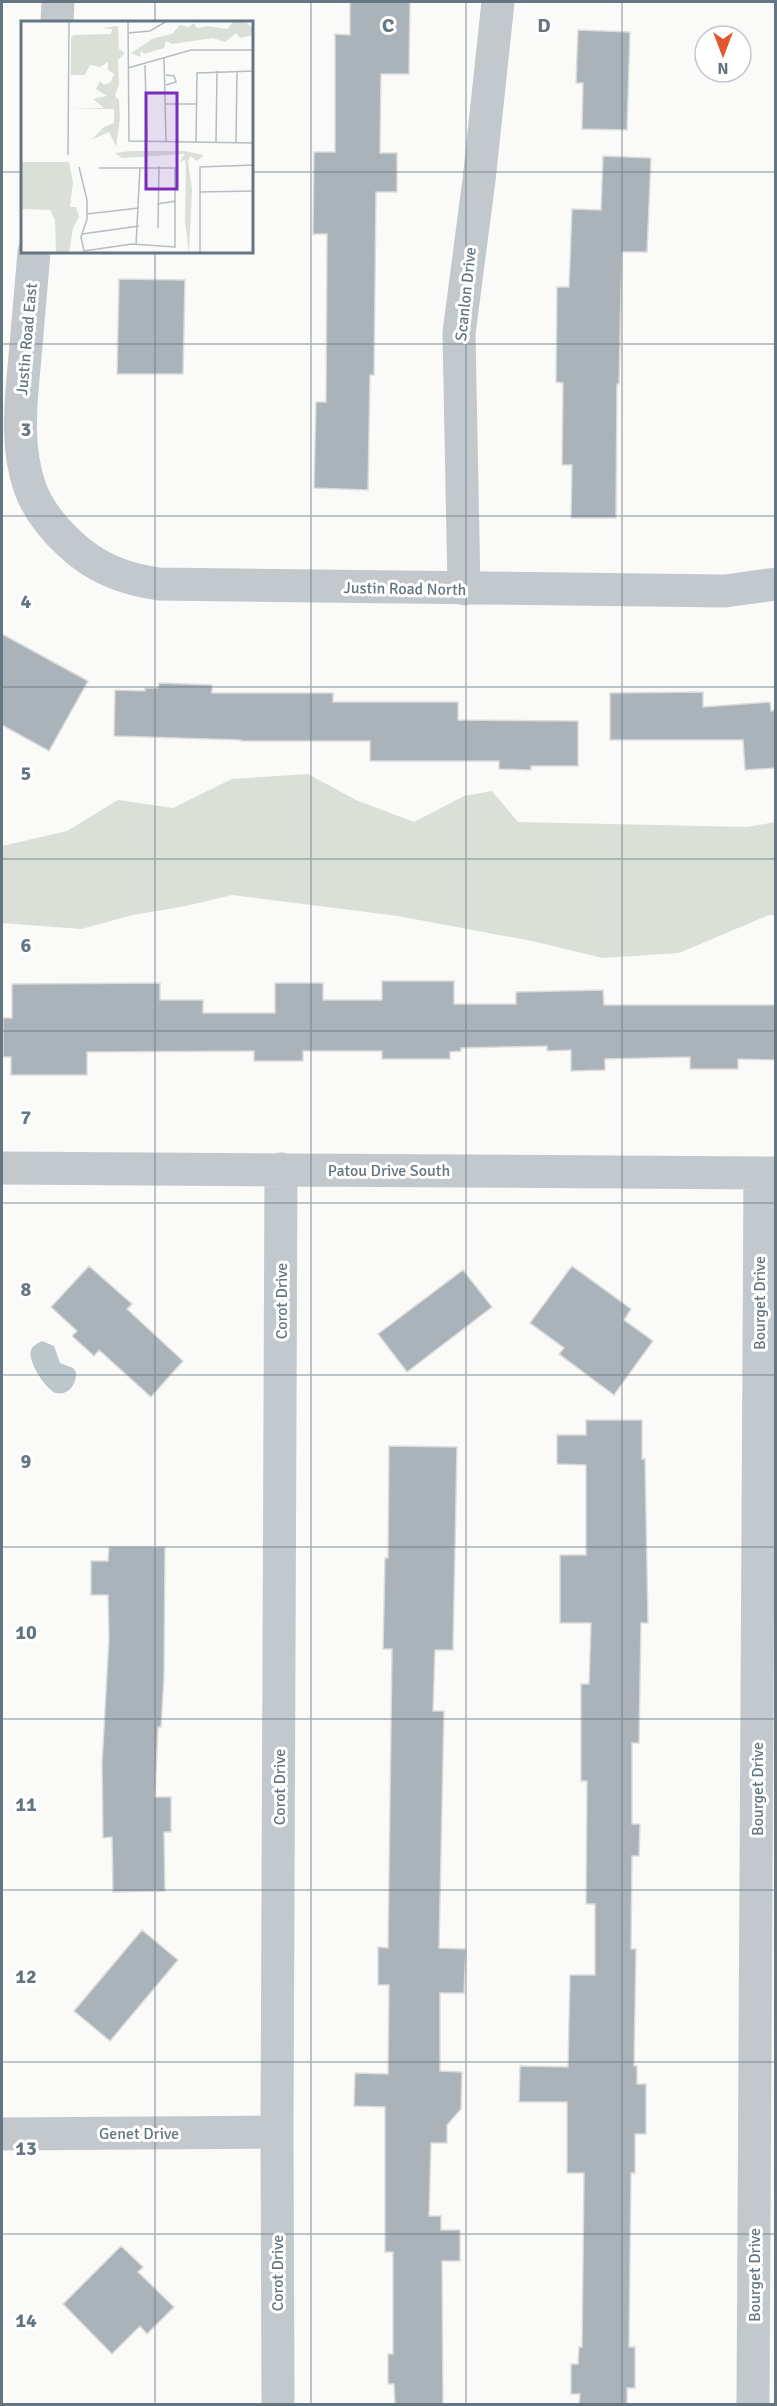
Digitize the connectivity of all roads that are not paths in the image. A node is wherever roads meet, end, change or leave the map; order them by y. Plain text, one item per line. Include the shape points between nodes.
1 (58, 2) edge
2 (498, 2) edge
3 (57, 21) edge
4 (34, 254) edge
5 (52, 527) joint
6 (776, 584) edge
7 (464, 589) junction
8 (2, 1168) edge
9 (281, 1169) junction
10 (768, 1173) edge
11 (277, 2132) junction
12 (2, 2134) edge
13 (278, 2404) edge
14 (753, 2404) edge

1 - 3 street
2 - 7 street, Scanlon Drive via 459,333
4 - 5 street, Justin Road East via 19,419 30,490
5 - 7 street, Justin Road North via 85,558 113,573 159,584
6 - 7 street, Justin Road North via 725,591
8 - 9 street, Patou Drive South
9 - 10 street, Patou Drive South
9 - 11 street, Corot Drive
10 - 14 street, Bourget Drive
11 - 12 street, Genet Drive
11 - 13 street, Corot Drive

